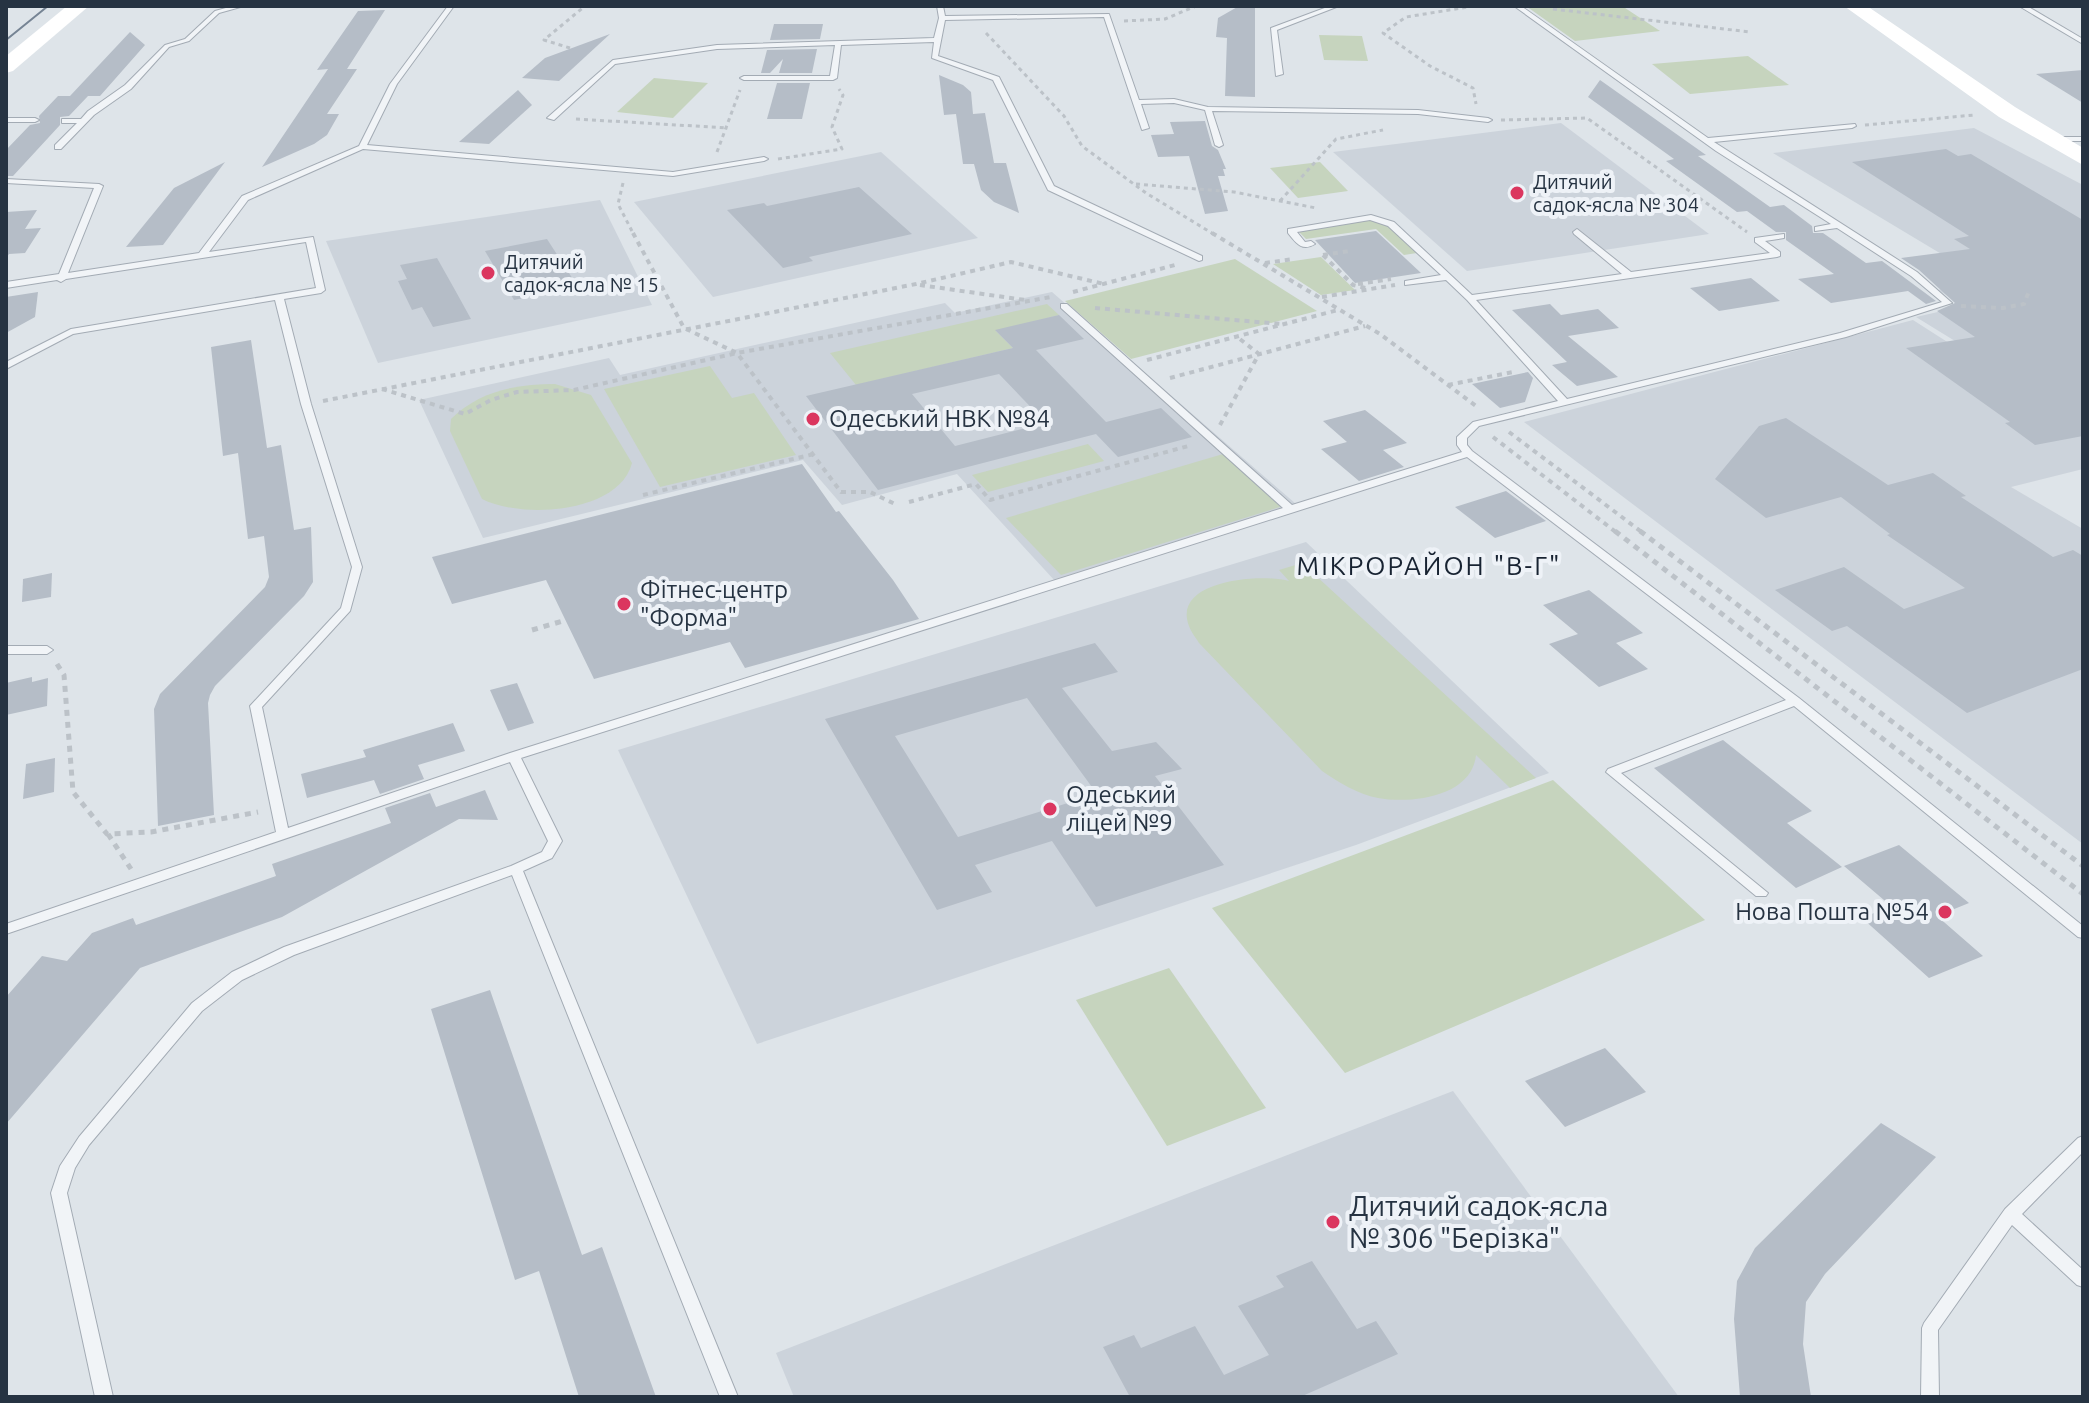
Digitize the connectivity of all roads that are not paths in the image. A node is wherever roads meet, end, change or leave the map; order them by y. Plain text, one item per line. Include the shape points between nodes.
1 (79, 6) edge
2 (241, 6) edge
3 (451, 6) edge
4 (940, 6) edge
5 (1033, 6) edge
6 (1336, 6) edge
7 (1517, 6) edge
8 (1854, 6) edge
9 (2022, 6) edge
10 (989, 15) junction
11 (942, 18) junction
12 (937, 40) junction
13 (2083, 42) edge
14 (838, 45) junction
15 (6, 67) edge
16 (1279, 74) dead end
17 (744, 78) road end
18 (1136, 102) junction
19 (1208, 109) junction
20 (551, 118) road end
21 (6, 120) edge
22 (35, 120) dead end
23 (1488, 120) road end
24 (65, 121) dead end
25 (84, 121) junction
26 (1852, 126) road end
27 (1145, 128) dead end
28 (2050, 139) junction
29 (2083, 139) edge
30 (1708, 140) junction
31 (1219, 145) dead end
32 (58, 147) dead end
33 (362, 147) junction
34 (2083, 158) edge
35 (764, 159) road end
36 (6, 181) edge
37 (1840, 225) junction
38 (1818, 229) dead end
39 (1577, 232) dead end
40 (1781, 236) dead end
41 (1311, 244) dead end
42 (202, 255) junction
43 (1199, 258) road end
44 (1629, 275) junction
45 (1447, 277) junction
46 (61, 279) junction
47 (1404, 281) road end
48 (6, 285) edge
49 (279, 297) junction
50 (1470, 298) junction
51 (1064, 306) road end
52 (6, 366) edge
53 (1564, 402) junction
54 (1468, 453) junction
55 (1291, 510) junction
56 (6, 650) edge
57 (47, 650) road end
58 (1795, 701) junction
59 (514, 756) junction
60 (283, 833) junction
61 (516, 869) junction
62 (1761, 893) dead end
63 (6, 929) edge
64 (2083, 933) edge
65 (2083, 1142) edge
66 (2011, 1214) junction
67 (2083, 1280) edge
68 (104, 1397) edge
69 (729, 1397) edge
70 (1930, 1397) edge

1 - 15 main road
2 - 25 lane via 217,12 187,40 167,46 128,87
3 - 33 lane via 394,84
4 - 11 lane
5 - 10 lane
6 - 16 lane via 1273,29
7 - 30 lane
8 - 28 main road
9 - 13 lane
10 - 11 lane
10 - 18 lane via 1107,15
11 - 12 lane
12 - 14 lane
12 - 43 lane via 934,57 996,79 1051,188
14 - 17 lane via 833,78
14 - 20 lane via 717,47 613,62
18 - 19 lane via 1174,101
18 - 27 lane
19 - 23 lane via 1418,112
19 - 31 lane
21 - 22 lane
24 - 25 lane
25 - 32 lane
26 - 30 lane
28 - 29 lane
28 - 34 main road
30 - 37 lane
33 - 35 lane via 673,174
33 - 42 lane via 245,198
36 - 46 lane via 99,186
37 - 38 lane
37 - 53 lane via 1948,303 1843,335
39 - 44 lane
40 - 44 lane via 1758,240 1777,254
41 - 45 lane via 1303,245 1291,231 1371,217 1391,224
42 - 46 lane
42 - 49 lane via 310,239 321,290
44 - 50 lane
45 - 47 lane
45 - 50 lane
46 - 48 lane
49 - 52 lane via 71,332
49 - 60 lane via 357,567 346,609 256,706
50 - 53 lane
51 - 55 lane
53 - 54 lane via 1476,424 1462,437
54 - 55 lane
54 - 58 lane
55 - 59 lane
56 - 57 lane
58 - 62 lane via 1612,772
58 - 64 lane
59 - 60 lane
59 - 61 lane via 555,841 547,855
60 - 63 lane
61 - 68 lane via 289,951 237,976 197,1007 84,1141 59,1193
61 - 69 lane
65 - 66 lane
66 - 67 lane
66 - 70 lane via 1930,1328

